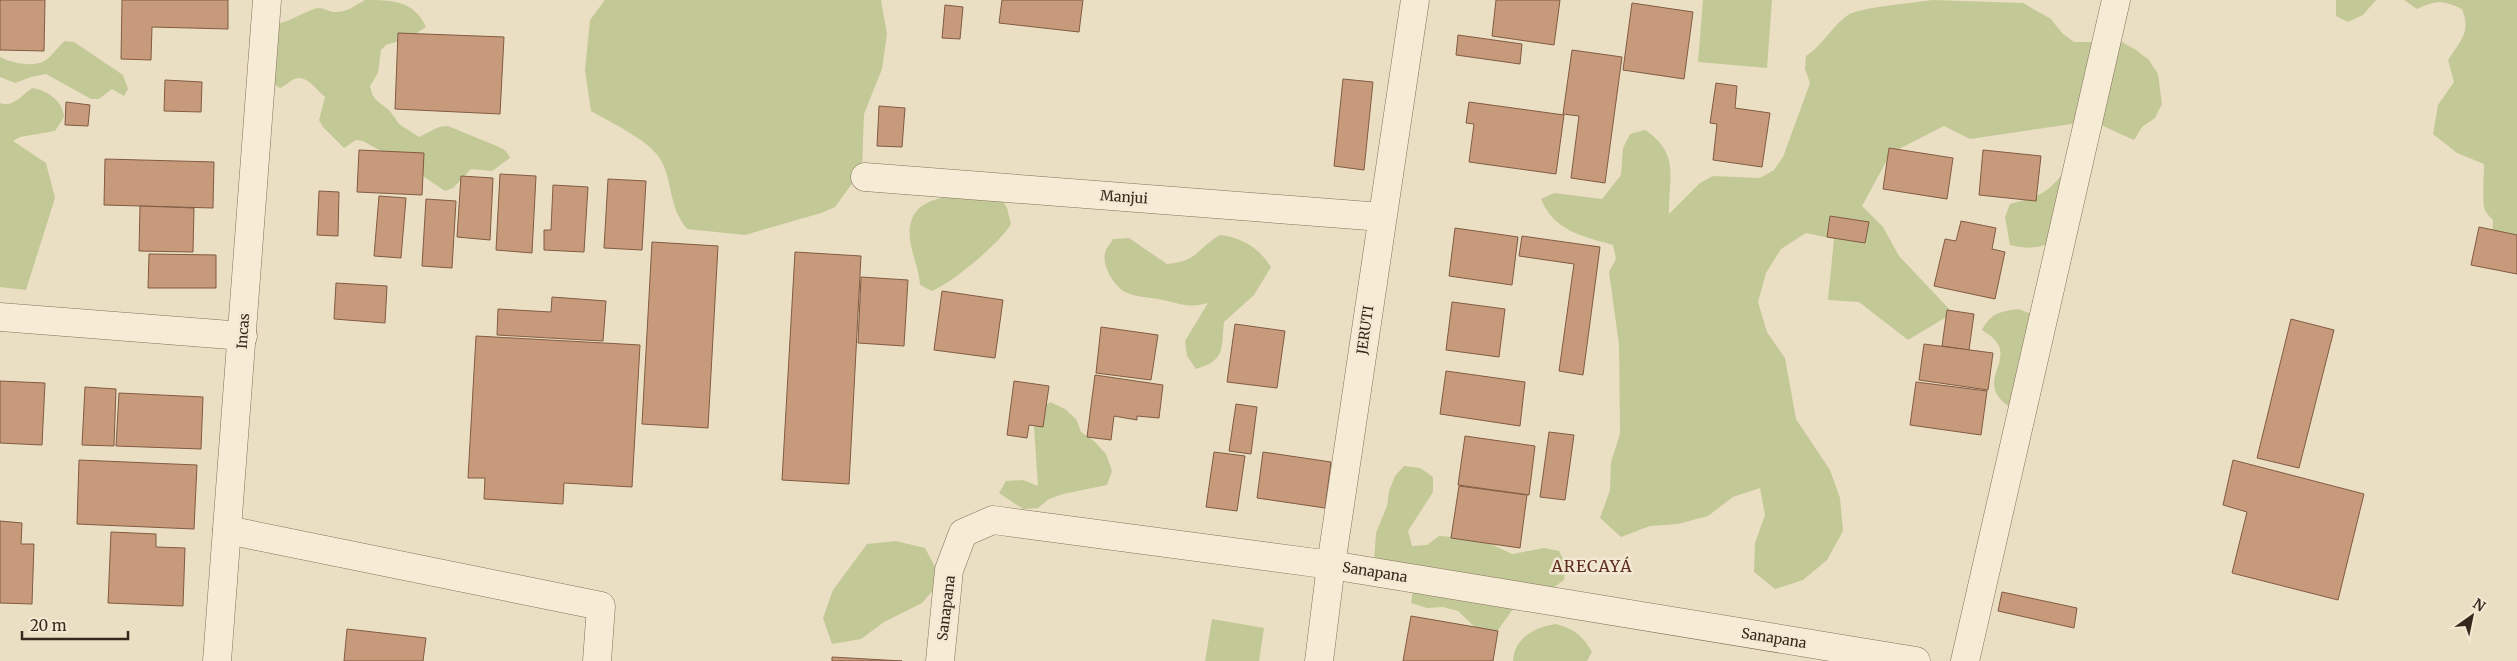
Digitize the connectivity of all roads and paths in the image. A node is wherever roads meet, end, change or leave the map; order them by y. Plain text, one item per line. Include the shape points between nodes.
1 (1415, 0) edge
2 (2116, 0) edge
3 (269, 2) edge
4 (865, 177) dead end
5 (1382, 217) junction
6 (0, 317) edge
7 (243, 336) junction
8 (227, 530) junction
9 (1331, 565) junction
10 (217, 661) edge
11 (597, 661) edge
12 (940, 661) edge
13 (1319, 661) edge
14 (1916, 661) edge
15 (1965, 661) edge

1 - 5 street, JERUTI
2 - 15 street
3 - 7 street, Incas via 250,200
4 - 5 street, Manjui
5 - 9 street, JERUTI
6 - 7 street
7 - 8 street, Incas
8 - 10 street, Incas
8 - 11 street via 601,606
9 - 12 street, Sanapana via 993,520 963,534 950,570
9 - 13 street, JERUTI
9 - 14 street, Sanapana

